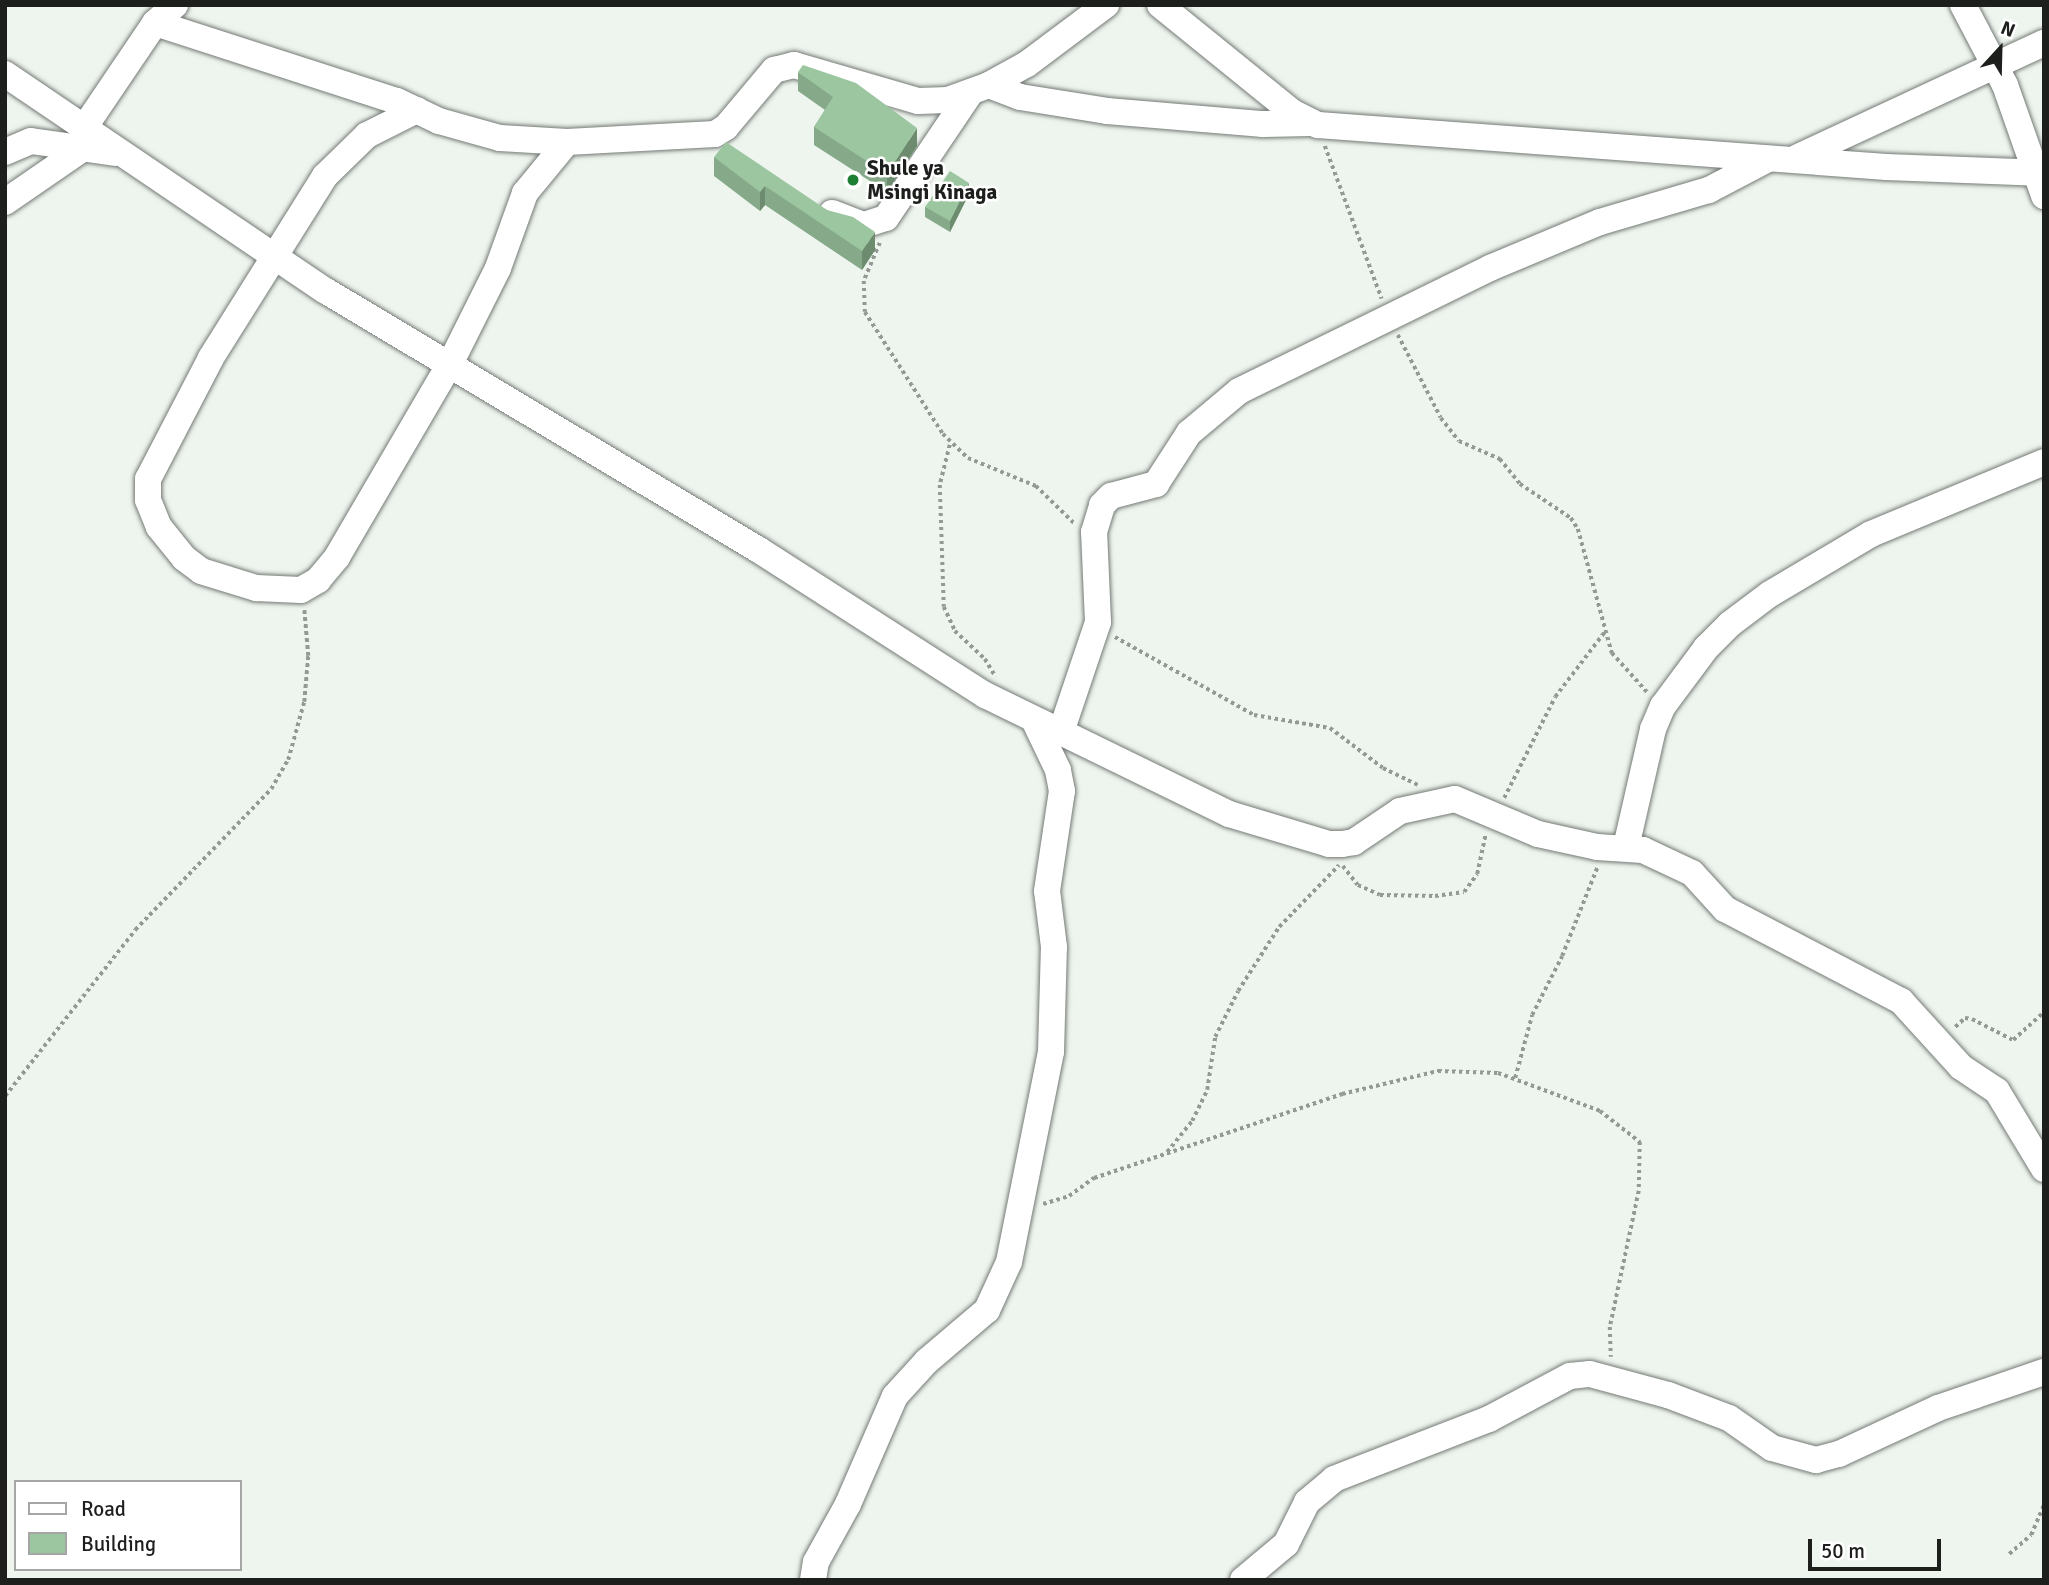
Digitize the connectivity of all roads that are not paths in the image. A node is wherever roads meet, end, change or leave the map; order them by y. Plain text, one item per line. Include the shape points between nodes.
1 (1106, 5) edge
2 (1160, 5) edge
3 (1963, 5) edge
4 (168, 10) edge
5 (2044, 43) edge
6 (1995, 66) junction
7 (5, 74) edge
8 (980, 89) junction
9 (417, 110) junction
10 (1314, 124) junction
11 (715, 134) junction
12 (83, 139) junction
13 (567, 142) junction
14 (5, 152) edge
15 (741, 154) edge
16 (1797, 157) junction
17 (1768, 159) junction
18 (2041, 181) edge
19 (5, 202) edge
20 (815, 203) edge
21 (272, 254) junction
22 (452, 362) junction
23 (2044, 462) edge
24 (1034, 720) junction
25 (1061, 732) junction
26 (1620, 847) junction
27 (2044, 1169) edge
28 (2044, 1372) edge
29 (813, 1580) edge
30 (1243, 1580) edge

1 - 8 street via 1027,64
2 - 10 street
3 - 6 street
4 - 9 street
4 - 12 street
5 - 6 street
6 - 16 street
6 - 18 street
7 - 12 street
8 - 10 street via 1200,121
8 - 11 street via 932,103 802,66 782,67
8 - 20 street via 886,218 858,224
9 - 13 street via 500,138
9 - 21 street via 351,148 325,176
10 - 17 street
11 - 13 street
11 - 15 street
12 - 14 street via 31,141
12 - 19 street
12 - 21 street via 123,155
13 - 22 street via 518,207 498,268
16 - 17 street
16 - 18 street
17 - 25 street via 1709,190 1588,227 1239,391 1189,433 1156,484 1111,496 1102,505 1094,532 1098,621
21 - 22 street
21 - 22 street via 181,410 148,479 148,500 172,545 201,571 256,588 301,590 337,557
22 - 24 street
23 - 26 street via 1871,534 1770,594 1706,648 1663,706 1653,729
24 - 25 street
24 - 29 street via 1058,770 1062,791 1046,891 1054,947 1051,1052 1023,1208 993,1301 895,1396 848,1504 816,1562
25 - 26 street via 1229,814 1335,854 1400,811 1455,799 1538,834
26 - 27 street via 1643,850 1692,873 1725,909 1901,1000 1961,1068 1997,1091
28 - 30 street via 1938,1408 1816,1460 1793,1458 1729,1418 1625,1383 1590,1374 1570,1376 1489,1419 1334,1479 1307,1502 1286,1544

